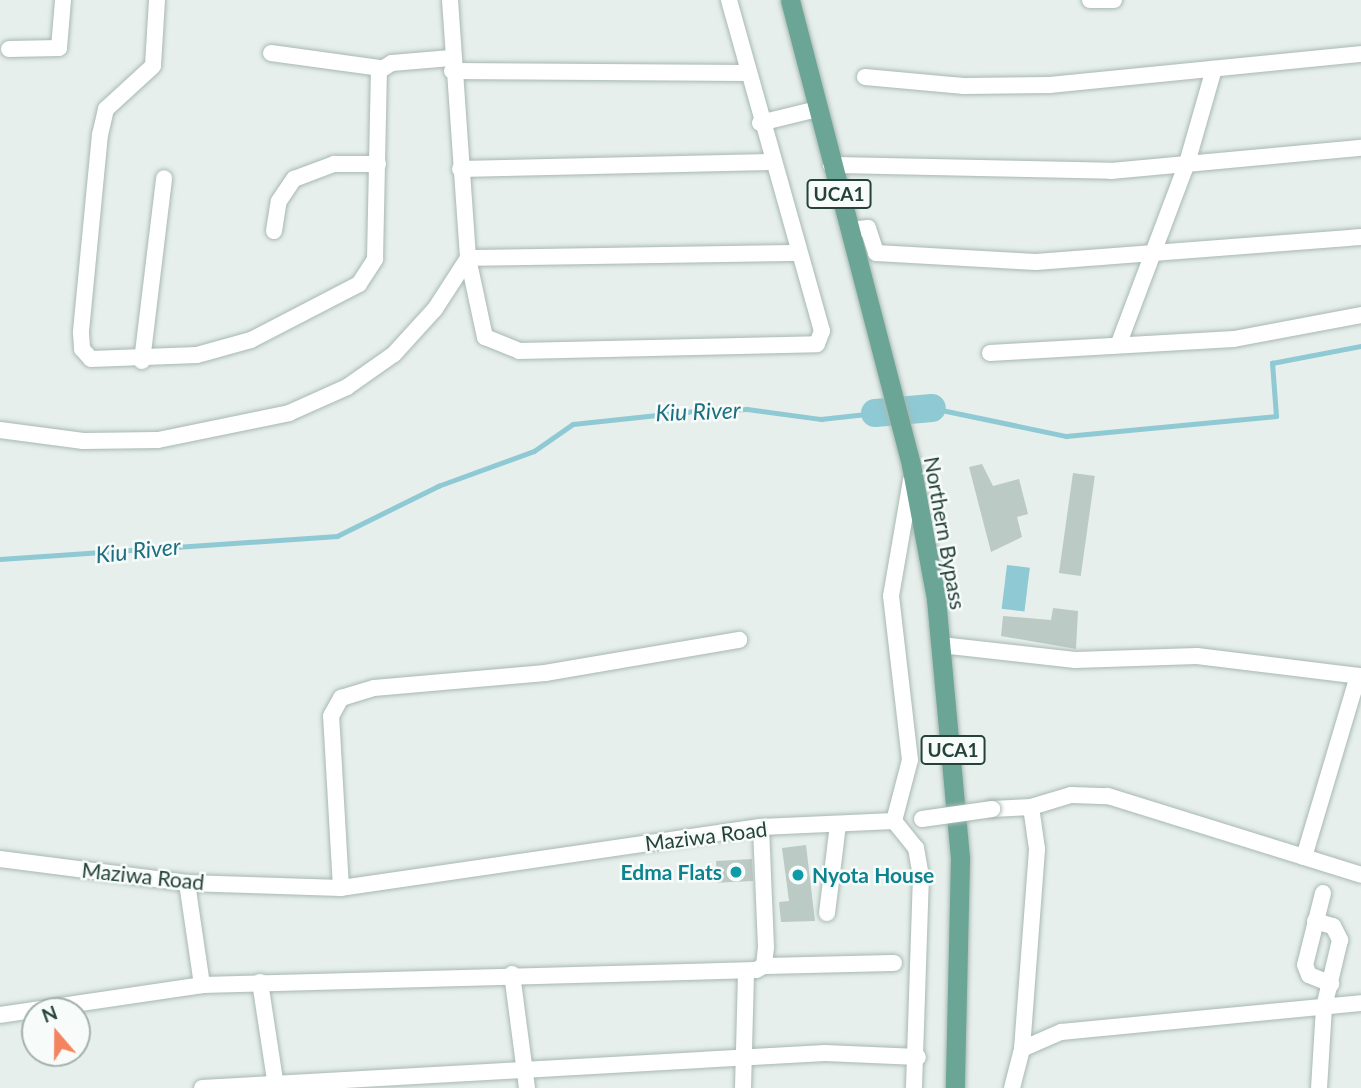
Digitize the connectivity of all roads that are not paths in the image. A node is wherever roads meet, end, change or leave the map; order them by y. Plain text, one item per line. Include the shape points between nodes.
1 (62, 0) edge
2 (157, 0) edge
3 (450, 0) edge
4 (729, 0) edge
5 (790, 0) edge
6 (1090, 0) edge
7 (1114, 0) edge
8 (9, 49) dead end
9 (271, 53) dead end
10 (1361, 54) edge
11 (451, 64) junction
12 (381, 68) junction
13 (1214, 69) junction
14 (747, 73) junction
15 (865, 77) dead end
16 (817, 109) junction
17 (760, 123) junction
18 (1361, 148) edge
19 (770, 162) junction
20 (1187, 163) junction
21 (377, 164) junction
22 (831, 165) junction
23 (460, 169) junction
24 (164, 178) dead end
25 (849, 230) junction
26 (274, 231) dead end
27 (1361, 237) edge
28 (799, 253) junction
29 (1154, 257) junction
30 (468, 258) junction
31 (1361, 315) edge
32 (1119, 343) junction
33 (990, 353) dead end
34 (142, 361) junction
35 (0, 430) edge
36 (913, 473) junction
37 (739, 640) dead end
38 (941, 645) junction
39 (1359, 676) edge
40 (1031, 807) junction
41 (894, 821) junction
42 (838, 825) junction
43 (761, 827) junction
44 (1304, 857) junction
45 (0, 859) edge
46 (1361, 874) edge
47 (187, 883) junction
48 (341, 888) junction
49 (1324, 892) dead end
50 (827, 913) dead end
51 (1315, 920) junction
52 (894, 964) dead end
53 (764, 966) junction
54 (746, 971) junction
55 (512, 974) junction
56 (260, 982) junction
57 (1331, 984) junction
58 (202, 985) junction
59 (1361, 1003) edge
60 (1324, 1007) junction
61 (0, 1015) edge
62 (1022, 1049) junction
63 (744, 1057) junction
64 (918, 1057) junction
65 (526, 1067) junction
66 (275, 1080) junction
67 (310, 1083) edge
68 (202, 1088) edge
69 (527, 1088) edge
70 (743, 1088) edge
71 (914, 1088) edge
72 (955, 1088) edge
73 (1012, 1088) edge
74 (1319, 1088) edge

1 - 8 street via 59,48
2 - 34 street via 153,66 106,109 100,134 81,333 82,349 91,359
3 - 11 street
4 - 14 street
5 - 16 main road, Northern Bypass / UCA1
6 - 7 street
9 - 12 street
10 - 13 street
11 - 12 street
11 - 14 street
11 - 23 street
12 - 21 street
13 - 15 street via 1050,85
13 - 20 street
14 - 17 street
16 - 17 street
16 - 22 main road, Northern Bypass / UCA1
17 - 19 street
18 - 20 street
19 - 23 street
19 - 28 street
20 - 22 street via 1042,172
20 - 29 street
21 - 26 street via 334,164 294,179 279,201
21 - 34 street via 375,259 359,284 251,340
22 - 25 main road, Northern Bypass / UCA1
23 - 30 street
24 - 34 street
25 - 29 street via 868,228 876,253 1036,262
25 - 36 main road, Northern Bypass / UCA1
27 - 29 street
28 - 30 street
28 - 30 street via 822,331 817,344 519,351 485,337
29 - 32 street
30 - 35 street via 435,309 394,354 347,387 289,413 198,437 158,440 83,441
31 - 32 street via 1234,339
32 - 33 street
36 - 38 main road, Northern Bypass / UCA1
36 - 41 street via 891,596 910,760
37 - 48 street via 545,673 374,688 341,698 331,716
38 - 39 street via 1075,660 1197,656
38 - 72 main road, Northern Bypass / UCA1 via 960,859
39 - 44 street
40 - 41 street, Maziwa Road, bridge
40 - 44 street, Maziwa Road via 1071,796 1108,796
40 - 62 street via 1037,849
41 - 42 street, Maziwa Road
41 - 64 street via 916,848 921,875
42 - 43 street, Maziwa Road
42 - 50 street
43 - 48 street, Maziwa Road
43 - 53 street
44 - 46 street, Maziwa Road
45 - 47 street, Maziwa Road
47 - 48 street, Maziwa Road
47 - 58 street
49 - 51 street
51 - 57 street via 1340,933
51 - 57 street via 1305,965 1309,975
52 - 53 street
53 - 54 street
54 - 55 street
54 - 63 street
55 - 56 street
55 - 65 street
56 - 58 street
56 - 66 street
57 - 60 street
58 - 61 street
59 - 60 street
60 - 62 street via 1061,1032
60 - 74 street
62 - 73 street
63 - 64 street
63 - 65 street
63 - 70 street
64 - 71 street
65 - 67 street
65 - 69 street
66 - 67 street
66 - 68 street

